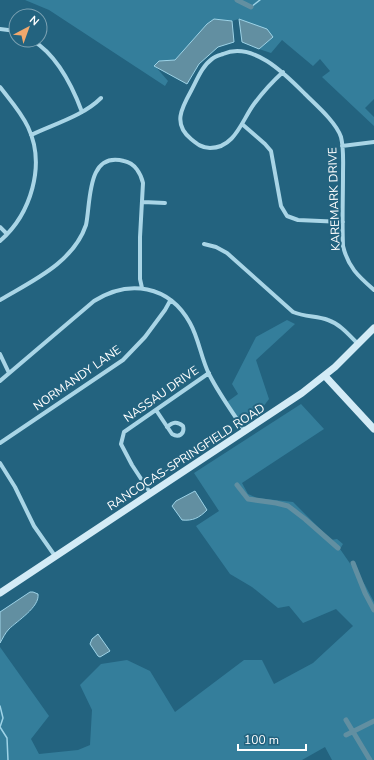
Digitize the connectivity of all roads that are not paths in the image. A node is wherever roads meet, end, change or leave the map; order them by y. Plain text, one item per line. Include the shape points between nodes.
1 (43, 48) edge
2 (283, 72) junction
3 (0, 87) edge
4 (102, 98) dead end
5 (82, 112) junction
6 (242, 124) junction
7 (31, 135) junction
8 (374, 142) edge
9 (342, 146) junction
10 (143, 202) junction
11 (165, 203) dead end
12 (343, 222) junction
13 (0, 227) edge
14 (8, 234) junction
15 (0, 241) edge
16 (204, 244) dead end
17 (142, 288) junction
18 (374, 290) edge
19 (0, 300) edge
20 (170, 301) junction
21 (374, 328) edge
22 (358, 344) junction
23 (0, 354) edge
24 (9, 373) junction
25 (209, 373) junction
26 (325, 376) junction
27 (0, 381) edge
28 (156, 410) junction
29 (167, 427) dead end
30 (374, 429) edge
31 (245, 431) junction
32 (0, 443) edge
33 (0, 463) edge
34 (151, 494) junction
35 (55, 556) junction
36 (0, 593) edge

1 - 5 street via 58,66 78,100
2 - 6 street, KAREMARK DRIVE via 265,89
2 - 6 street, KAREMARK DRIVE via 255,55 241,50 213,58 205,65 182,106 180,125 185,134 203,147 221,146 236,134
2 - 9 street, KAREMARK DRIVE via 334,126
3 - 7 street via 22,115
4 - 5 street
5 - 7 street
6 - 12 street via 271,151 281,206 287,216 298,220
7 - 14 street via 35,163 32,192 24,212
8 - 9 street
9 - 12 street, KAREMARK DRIVE
10 - 11 street
10 - 17 street via 140,237
10 - 19 street via 141,175 133,166 119,160 102,165 95,172 92,181 84,231 72,250 51,269
12 - 18 street, KAREMARK DRIVE via 343,246 347,261
13 - 14 street
14 - 15 street
16 - 22 street via 216,246 227,253 293,312 329,320
17 - 20 street via 158,293
17 - 24 street via 112,292 94,301
20 - 25 street via 184,313 191,324
20 - 32 street, NORMANDY LANE via 145,337 124,360
21 - 22 main road, RANCOCAS-SPRINGFIELD ROAD
22 - 26 main road, RANCOCAS-SPRINGFIELD ROAD
23 - 24 street
24 - 27 street
25 - 28 street, NASSAU DRIVE
25 - 31 street
26 - 30 main road
26 - 31 main road, RANCOCAS-SPRINGFIELD ROAD
28 - 29 street
28 - 34 street, NASSAU DRIVE via 124,432 121,444
31 - 34 main road, RANCOCAS-SPRINGFIELD ROAD
33 - 35 street via 34,526
34 - 35 main road, RANCOCAS-SPRINGFIELD ROAD
35 - 36 main road, RANCOCAS-SPRINGFIELD ROAD

